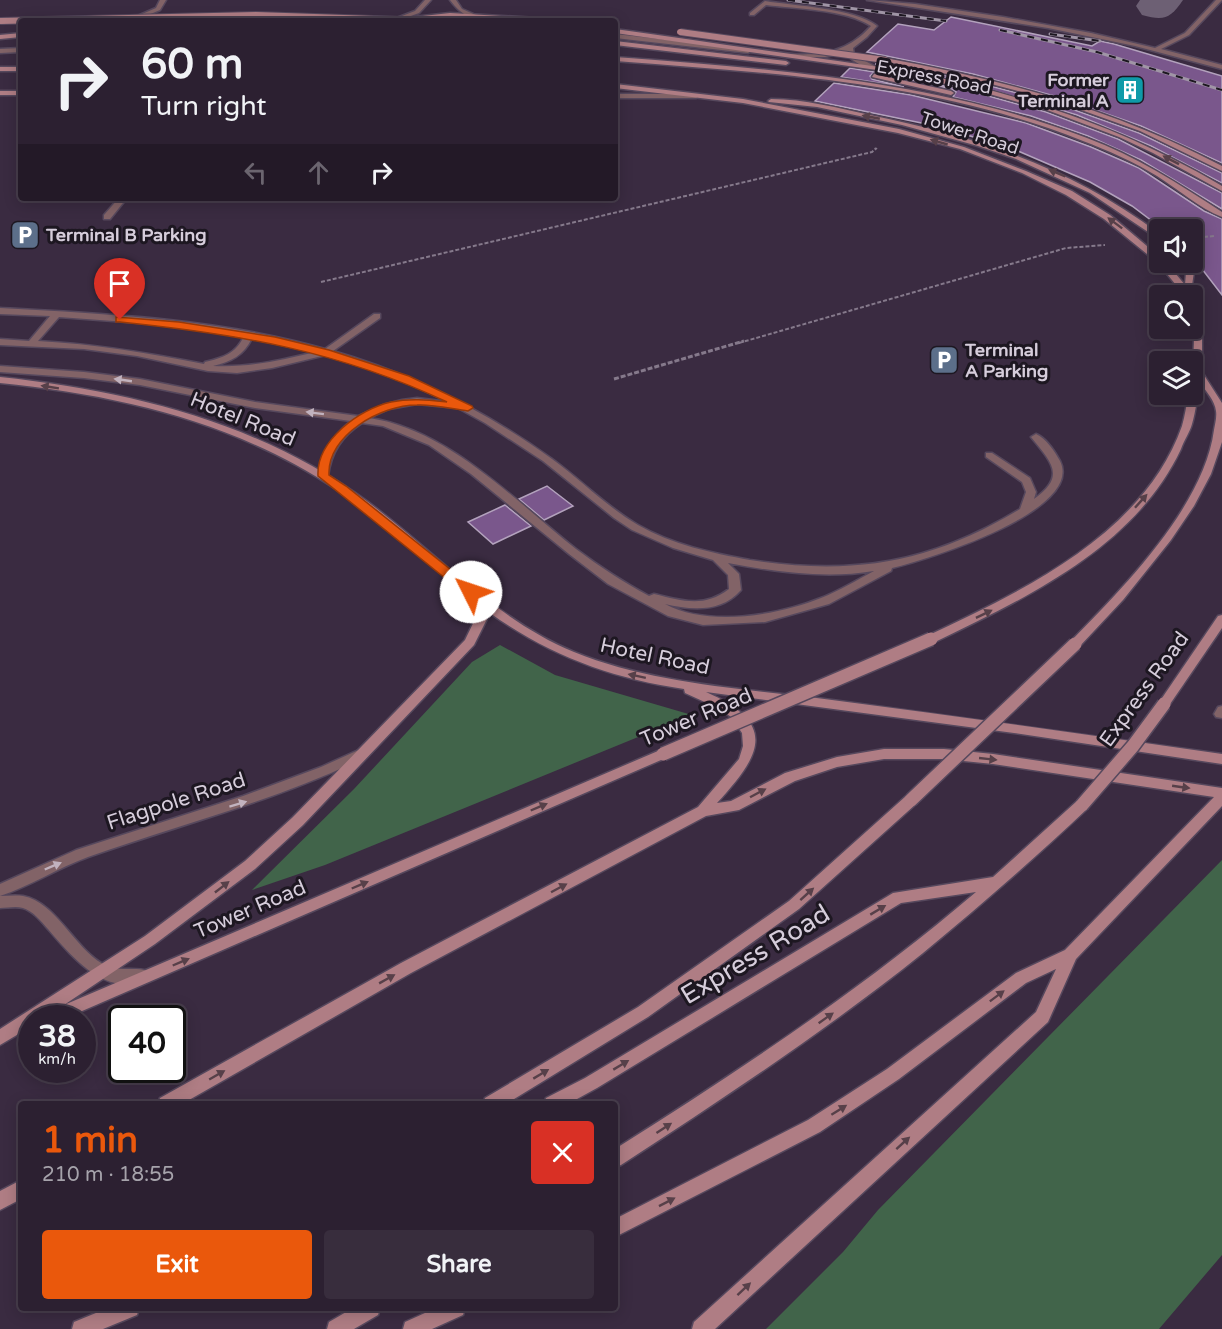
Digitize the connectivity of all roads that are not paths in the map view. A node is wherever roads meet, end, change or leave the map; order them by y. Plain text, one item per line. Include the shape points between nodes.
1 (163, 0) edge
2 (428, 0) edge
3 (453, 0) edge
4 (870, 0) edge
5 (1219, 0) edge
6 (755, 1) edge
7 (765, 3) junction
8 (158, 9) junction
9 (752, 14) dead end
10 (475, 16) junction
11 (128, 18) edge
12 (136, 18) edge
13 (167, 18) edge
14 (376, 18) edge
15 (400, 18) edge
16 (408, 18) edge
17 (498, 18) edge
18 (0, 21) edge
19 (18, 21) edge
20 (618, 25) edge
21 (18, 28) edge
22 (0, 29) edge
23 (618, 31) edge
24 (618, 36) edge
25 (18, 37) edge
26 (0, 38) edge
27 (618, 43) edge
28 (618, 49) edge
29 (851, 49) junction
30 (1157, 49) junction
31 (18, 50) edge
32 (0, 51) edge
33 (708, 54) junction
34 (791, 56) junction
35 (618, 59) edge
36 (1222, 67) edge
37 (875, 68) junction
38 (0, 69) edge
39 (18, 69) edge
40 (618, 86) edge
41 (0, 93) edge
42 (18, 93) edge
43 (618, 96) edge
44 (696, 96) junction
45 (743, 101) junction
46 (1054, 128) junction
47 (1222, 169) edge
48 (1222, 189) edge
49 (120, 201) edge
50 (1222, 215) edge
51 (107, 217) dead end
52 (1149, 230) edge
53 (1149, 251) edge
54 (1170, 273) edge
55 (1182, 285) edge
56 (0, 311) edge
57 (57, 314) junction
58 (377, 315) dead end
59 (248, 336) junction
60 (0, 342) edge
61 (32, 343) junction
62 (326, 352) junction
63 (198, 366) junction
64 (0, 369) edge
65 (0, 380) edge
66 (1203, 382) edge
67 (1193, 405) edge
68 (468, 408) junction
69 (362, 419) junction
70 (1036, 437) dead end
71 (989, 455) dead end
72 (323, 476) junction
73 (1024, 512) junction
74 (718, 559) junction
75 (896, 564) junction
76 (641, 595) junction
77 (488, 605) junction
78 (1222, 619) edge
79 (672, 683) junction
80 (365, 752) junction
81 (1222, 759) edge
82 (1219, 798) edge
83 (703, 811) junction
84 (995, 883) junction
85 (0, 890) edge
86 (0, 902) edge
87 (1070, 955) junction
88 (102, 972) junction
89 (153, 974) junction
90 (80, 1005) edge
91 (18, 1032) edge
92 (0, 1039) edge
93 (171, 1101) edge
94 (496, 1101) edge
95 (558, 1101) edge
96 (618, 1157) edge
97 (18, 1191) edge
98 (0, 1201) edge
99 (618, 1226) edge
100 (123, 1311) edge
101 (366, 1311) edge
102 (450, 1311) edge
103 (81, 1329) edge
104 (336, 1329) edge
105 (412, 1329) edge
106 (701, 1329) edge

1 - 8 lane
2 - 15 lane via 417,12
3 - 10 lane via 460,10
4 - 30 lane via 1024,23
5 - 30 lane via 1187,34
6 - 7 lane
7 - 9 lane
7 - 29 lane via 853,16 873,24
8 - 12 lane
8 - 13 lane
10 - 16 street
10 - 17 street
11 - 14 street, bridge via 256,15
18 - 19 street, bridge
20 - 47 street, bridge via 885,60 1002,84 1112,119
21 - 22 street
23 - 34 street
24 - 34 lane
25 - 26 street
27 - 33 street
28 - 33 street
29 - 34 lane
29 - 37 lane via 853,58
30 - 36 lane
31 - 32 lane
33 - 46 street via 833,70 945,92
34 - 37 street
35 - 46 street, Express Road via 826,79 963,104
48 -> 37 street via 1148,149 1046,108 954,83
38 - 39 street
40 - 44 street, Tower Road
41 - 42 street
43 - 44 lane
44 - 45 street, Tower Road
52 -> 45 street, Tower Road via 1071,179 976,142 831,109 778,101
53 -> 45 street, Tower Road via 1095,209 1040,178 984,156 899,131
46 - 50 street, Express Road via 1150,170
49 - 51 lane
54 - 55 street, Tower Road
56 - 57 lane
57 - 59 lane via 179,325
57 - 61 lane
58 - 62 lane
59 - 62 lane
59 - 63 lane via 244,348 233,357
60 - 61 lane
61 - 63 lane via 137,353
62 - 63 lane via 237,370
62 - 68 lane via 405,378
69 -> 64 lane via 255,405 96,376
72 -> 65 street, Hotel Road via 251,440 177,412 96,394
94 -> 66 street, bridge via 643,1012 794,905 911,800 1131,587 1195,511 1218,464 1221,411
89 -> 67 street, Tower Road, bridge via 931,639 1048,580 1094,547 1130,514 1166,471
68 - 69 lane via 417,401 392,405
68 - 74 lane via 519,439 634,527 659,540
69 - 72 lane via 339,435 323,465
69 - 76 lane via 385,423 432,443 475,472 588,564
70 - 73 lane via 1051,453 1058,479 1051,492
71 - 73 lane via 1026,480 1031,492
72 - 77 street, Hotel Road
73 - 75 lane via 996,529
74 - 75 lane via 836,571
74 - 76 lane via 733,574 735,590 723,601 705,606
75 - 76 lane via 825,601 765,618 703,621 672,613
79 -> 77 street, Hotel Road via 631,675 564,652 537,639
77 - 80 street via 470,642
78 - 84 street, Express Road, bridge via 1139,737 1082,805
79 - 81 street, Hotel Road
79 - 83 street via 731,709 747,731 744,762
85 -> 80 lane, Flagpole Road via 81,854 248,800
88 -> 80 street via 250,865
83 -> 82 street via 734,806 790,777 837,762 884,754 993,759
82 - 87 street
93 -> 83 street via 406,968
95 -> 84 street, Express Road via 898,897
96 -> 84 street, Express Road via 843,1006
86 - 88 lane via 24,902 41,911 78,956
99 -> 87 street via 814,1126 875,1087 1021,978
106 -> 87 street via 1041,1017
88 - 89 lane via 118,978
88 - 92 street
89 - 90 street, Tower Road
91 - 92 street
97 - 98 street
100 - 103 street
101 - 104 street
102 - 105 street

